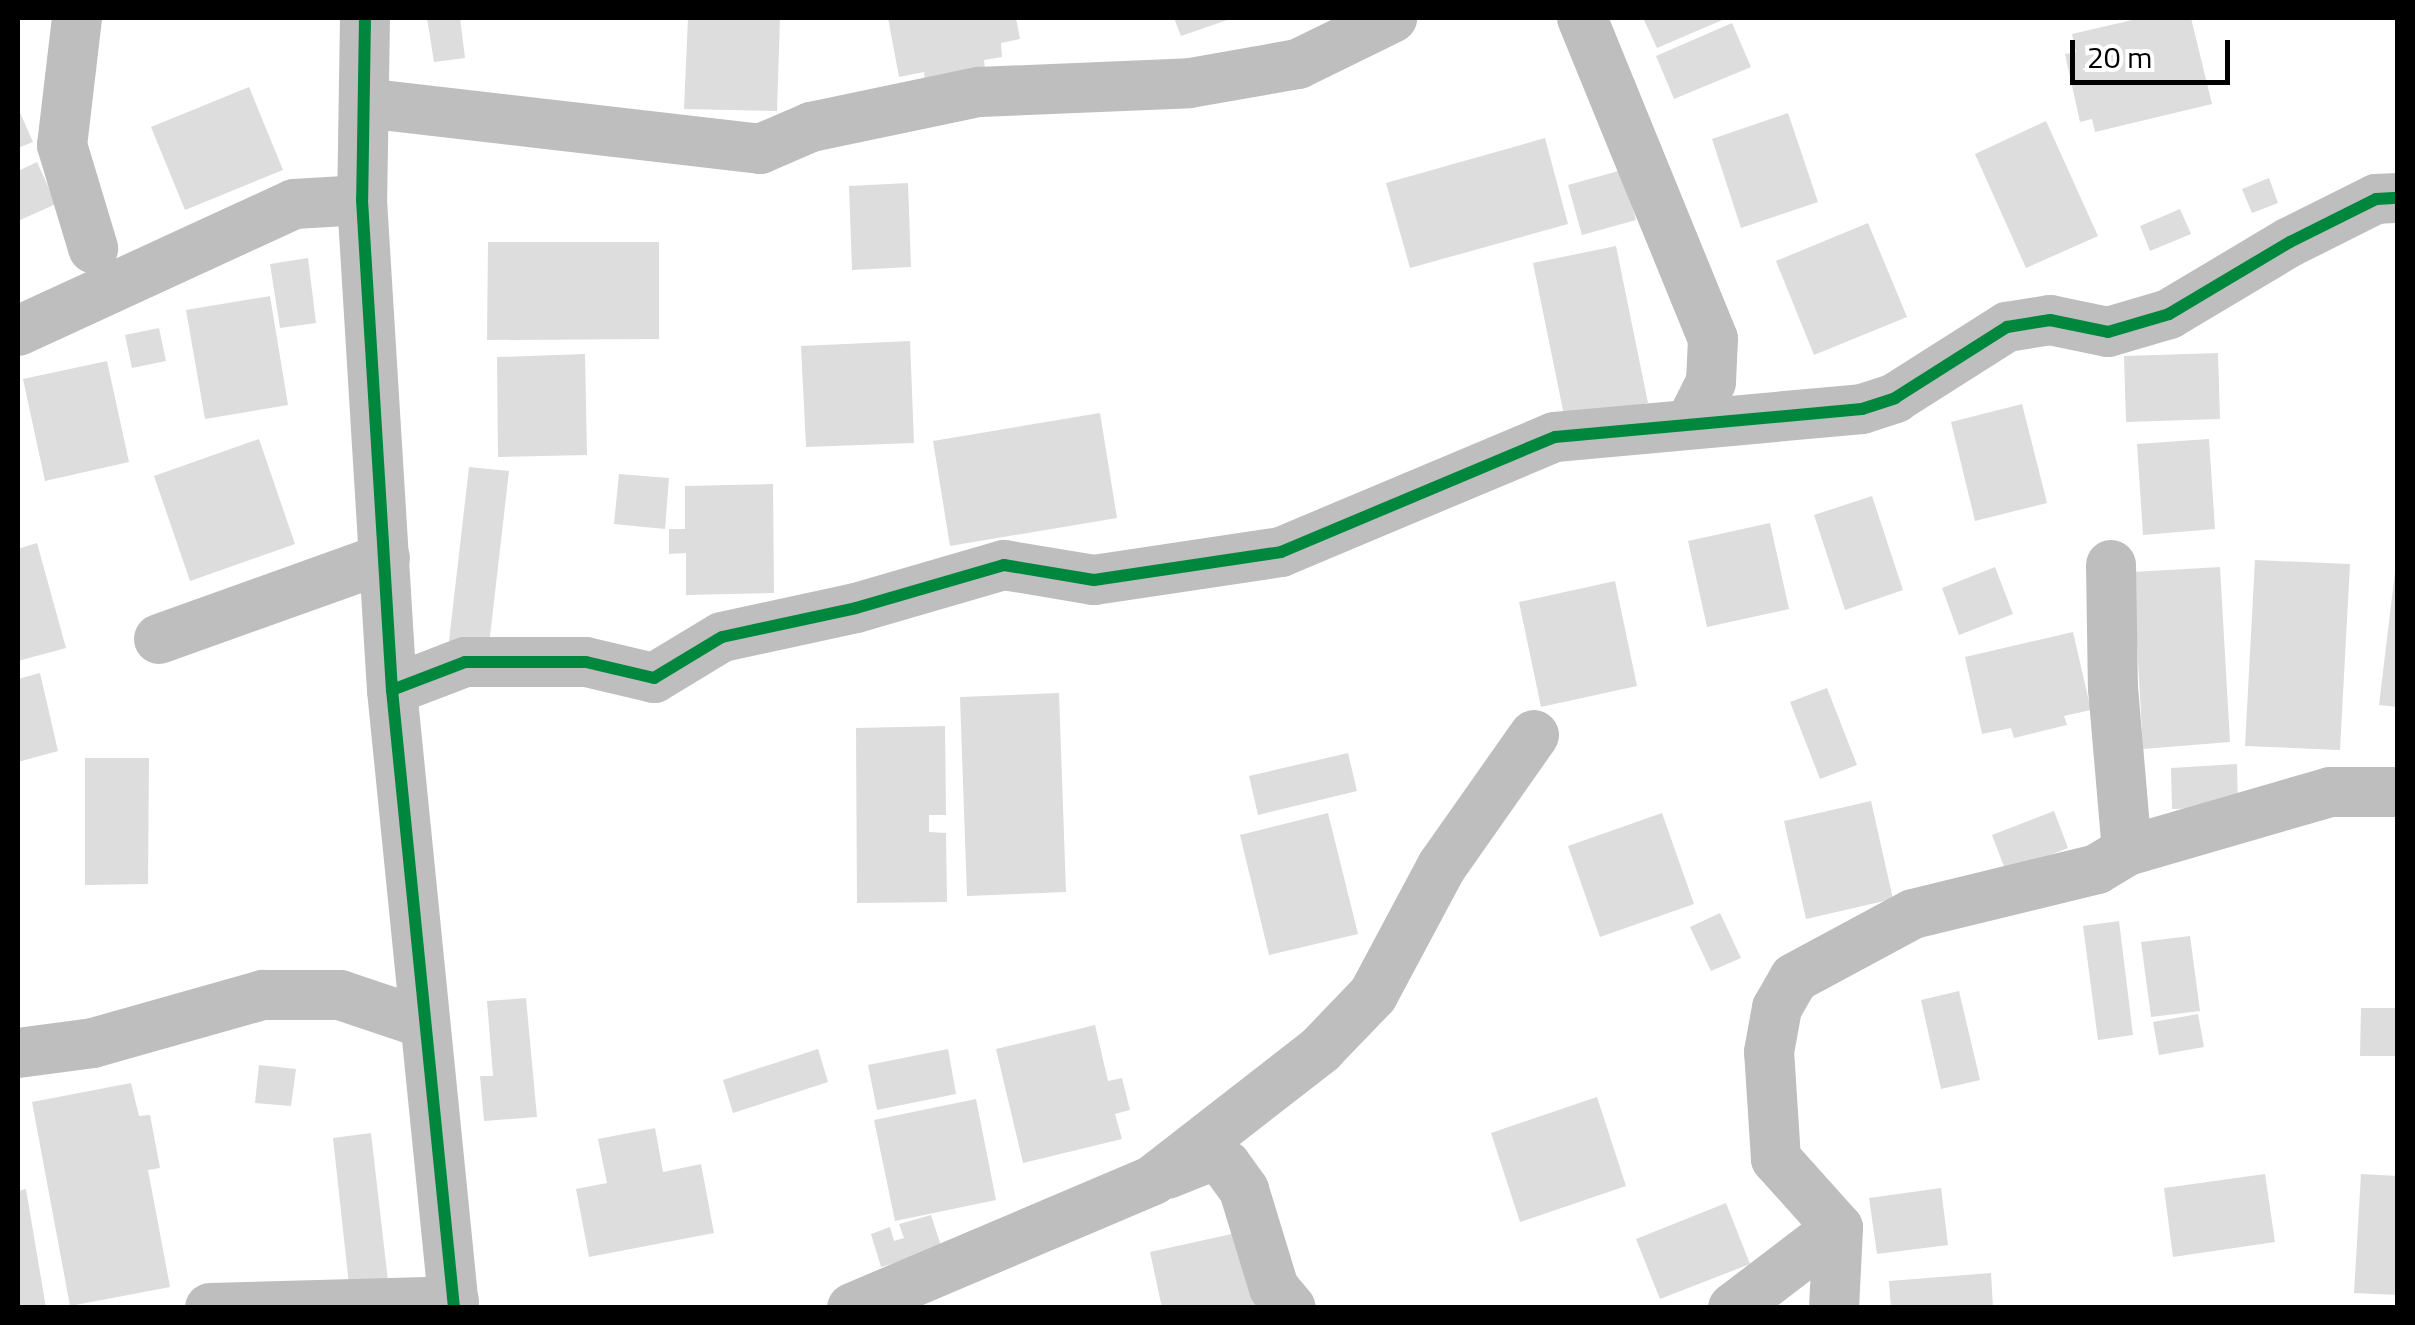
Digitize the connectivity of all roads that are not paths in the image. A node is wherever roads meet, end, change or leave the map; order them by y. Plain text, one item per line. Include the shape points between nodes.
1 (77, 18) edge
2 (365, 18) edge
3 (1392, 18) edge
4 (1582, 18) edge
5 (364, 103) junction
6 (2398, 198) edge
7 (362, 200) junction
8 (93, 248) dead end
9 (18, 330) edge
10 (1691, 422) junction
11 (385, 558) junction
12 (2111, 565) dead end
13 (159, 640) dead end
14 (392, 690) junction
15 (1534, 736) dead end
16 (2398, 792) edge
17 (2127, 851) junction
18 (423, 1024) junction
19 (18, 1053) edge
20 (1153, 1180) junction
21 (1838, 1228) junction
22 (454, 1304) edge
23 (210, 1308) edge
24 (852, 1308) edge
25 (1291, 1308) edge
26 (1733, 1308) edge
27 (1834, 1308) edge

1 - 8 street via 62,145
2 - 5 street
3 - 5 street via 1298,64 1190,82 978,92 811,127 760,148
4 - 10 street via 1713,339 1711,382
5 - 7 street
6 - 10 street via 2376,199 2290,242 2168,314 2108,332 2050,320 2007,326 1895,398 1862,409
7 - 9 street via 294,204
7 - 11 street
10 - 14 street via 1555,437 1281,552 1094,580 1004,565 856,608 722,637 654,678 586,662 465,662
11 - 13 street
11 - 14 street
12 - 17 street via 2112,688
14 - 18 street
15 - 20 street via 1442,866 1373,995 1320,1049
16 - 17 street via 2330,792
17 - 21 street via 2096,868 1913,914 1794,978 1777,1008 1769,1052 1776,1159
18 - 19 street via 340,995 263,994 93,1043
18 - 22 street
20 - 24 street
20 - 25 street via 1212,1156 1226,1165 1244,1190 1274,1288
21 - 26 street
21 - 27 street
22 - 23 street

